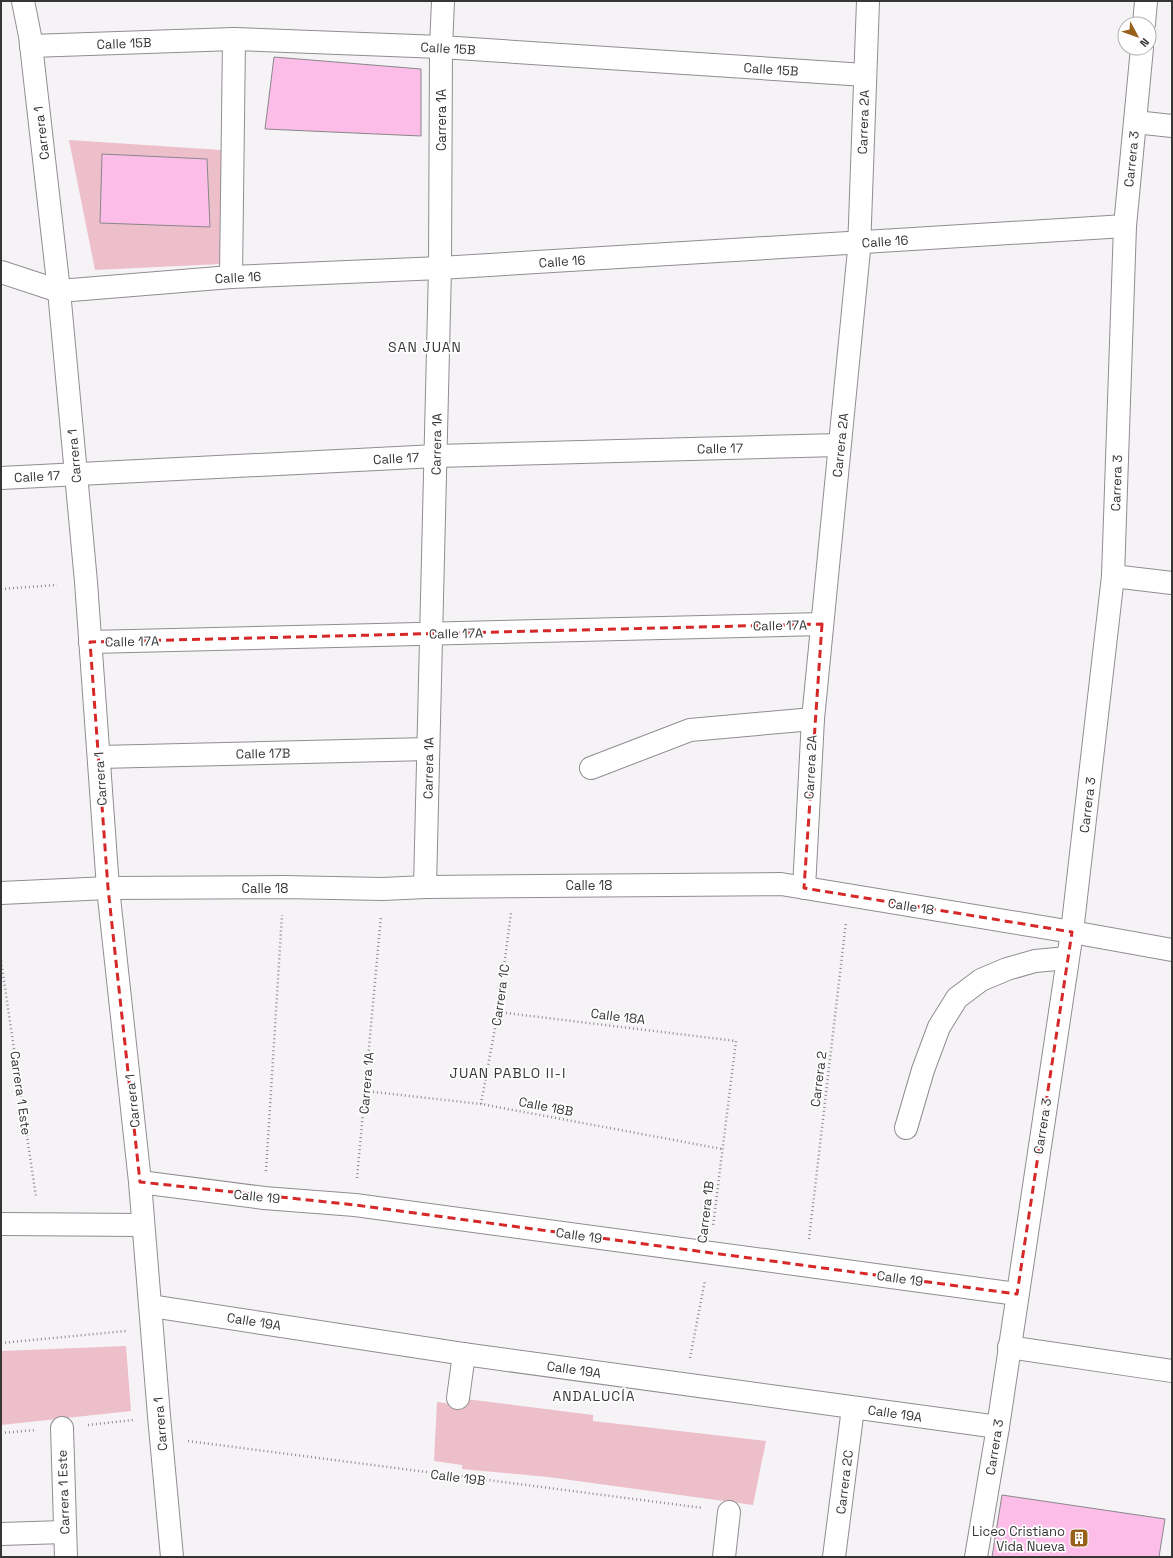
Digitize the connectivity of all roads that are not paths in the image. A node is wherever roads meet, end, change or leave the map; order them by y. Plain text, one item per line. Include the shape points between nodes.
1 (23, 1) edge
2 (443, 1) edge
3 (868, 1) edge
4 (1146, 1) edge
5 (1145, 16) edge
6 (234, 39) junction
7 (31, 46) junction
8 (441, 47) junction
9 (1141, 56) edge
10 (865, 75) junction
11 (1135, 122) junction
12 (1172, 126) edge
13 (1125, 226) junction
14 (859, 242) junction
15 (440, 268) junction
16 (1, 272) edge
17 (231, 277) junction
18 (59, 291) junction
19 (840, 445) junction
20 (436, 456) junction
21 (76, 474) junction
22 (1, 478) edge
23 (1113, 576) junction
24 (1172, 583) edge
25 (822, 624) junction
26 (431, 633) junction
27 (90, 642) junction
28 (813, 719) junction
29 (428, 749) junction
30 (99, 757) junction
31 (591, 768) dead end
32 (425, 887) junction
33 (108, 888) junction
34 (804, 888) junction
35 (1, 893) edge
36 (1072, 932) junction
37 (1172, 950) edge
38 (1068, 958) junction
39 (906, 1128) dead end
40 (140, 1182) junction
41 (1, 1224) edge
42 (143, 1225) junction
43 (1016, 1294) junction
44 (151, 1306) junction
45 (1009, 1347) junction
46 (464, 1354) junction
47 (1172, 1371) edge
48 (458, 1398) dead end
49 (853, 1408) junction
50 (998, 1427) junction
51 (62, 1428) dead end
52 (729, 1512) road end
53 (64, 1532) junction
54 (1, 1534) edge
55 (66, 1557) edge
56 (172, 1557) edge
57 (724, 1557) edge
58 (834, 1557) edge
59 (976, 1557) edge

1 - 7 street, Carrera 1
2 - 8 street, Carrera 1A
3 - 10 street, Carrera 2A
4 - 5 street
6 - 7 street, Calle 15B
6 - 8 street, Calle 15B
6 - 17 street
7 - 18 street, Carrera 1
8 - 10 street, Calle 15B
8 - 15 street, Carrera 1A
9 - 11 street, Carrera 3
10 - 14 street, Carrera 2A
11 - 12 street
11 - 13 street, Carrera 3
13 - 14 street, Calle 16
13 - 23 street, Carrera 3
14 - 15 street, Calle 16
14 - 19 street, Carrera 2A
15 - 17 street, Calle 16
15 - 20 street, Carrera 1A
16 - 18 street, Calle 16
17 - 18 street, Calle 16
18 - 21 street, Carrera 1
19 - 20 street, Calle 17
19 - 25 street, Carrera 2A
20 - 21 street, Calle 17
20 - 26 street, Carrera 1A
21 - 22 street, Calle 17
21 - 27 street, Carrera 1
23 - 24 street
23 - 36 street, Carrera 3
25 - 26 street, Calle 17A
25 - 28 street, Carrera 2A
26 - 27 street, Calle 17A
26 - 29 street, Carrera 1A
27 - 30 street, Carrera 1
28 - 31 street via 690,730
28 - 34 street, Carrera 2A
29 - 30 street, Calle 17B
29 - 32 street, Carrera 1A
30 - 33 street, Carrera 1
32 - 33 street, Calle 18
32 - 34 street, Calle 18 via 781,884
33 - 35 street, Calle 18
33 - 40 street, Carrera 1
34 - 36 street, Calle 18
36 - 37 street, Calle 18
36 - 38 street, Carrera 3
38 - 39 street via 1035,961 1007,969 981,980 957,998 940,1027 923,1070
38 - 43 street, Carrera 3
40 - 42 street, Carrera 1
40 - 43 street, Calle 19 via 264,1198 355,1205
41 - 42 street
42 - 44 street, Carrera 1
43 - 45 street, Carrera 3
44 - 46 street, Calle 19A
44 - 56 street, Carrera 1
45 - 47 street
45 - 50 street, Carrera 3
46 - 48 street
46 - 49 street, Calle 19A
49 - 50 street, Calle 19A
49 - 58 street, Carrera 2C
50 - 59 street, Carrera 3
51 - 53 street, Carrera 1 Este
52 - 57 street
53 - 54 street
53 - 55 street, Carrera 1 Este

